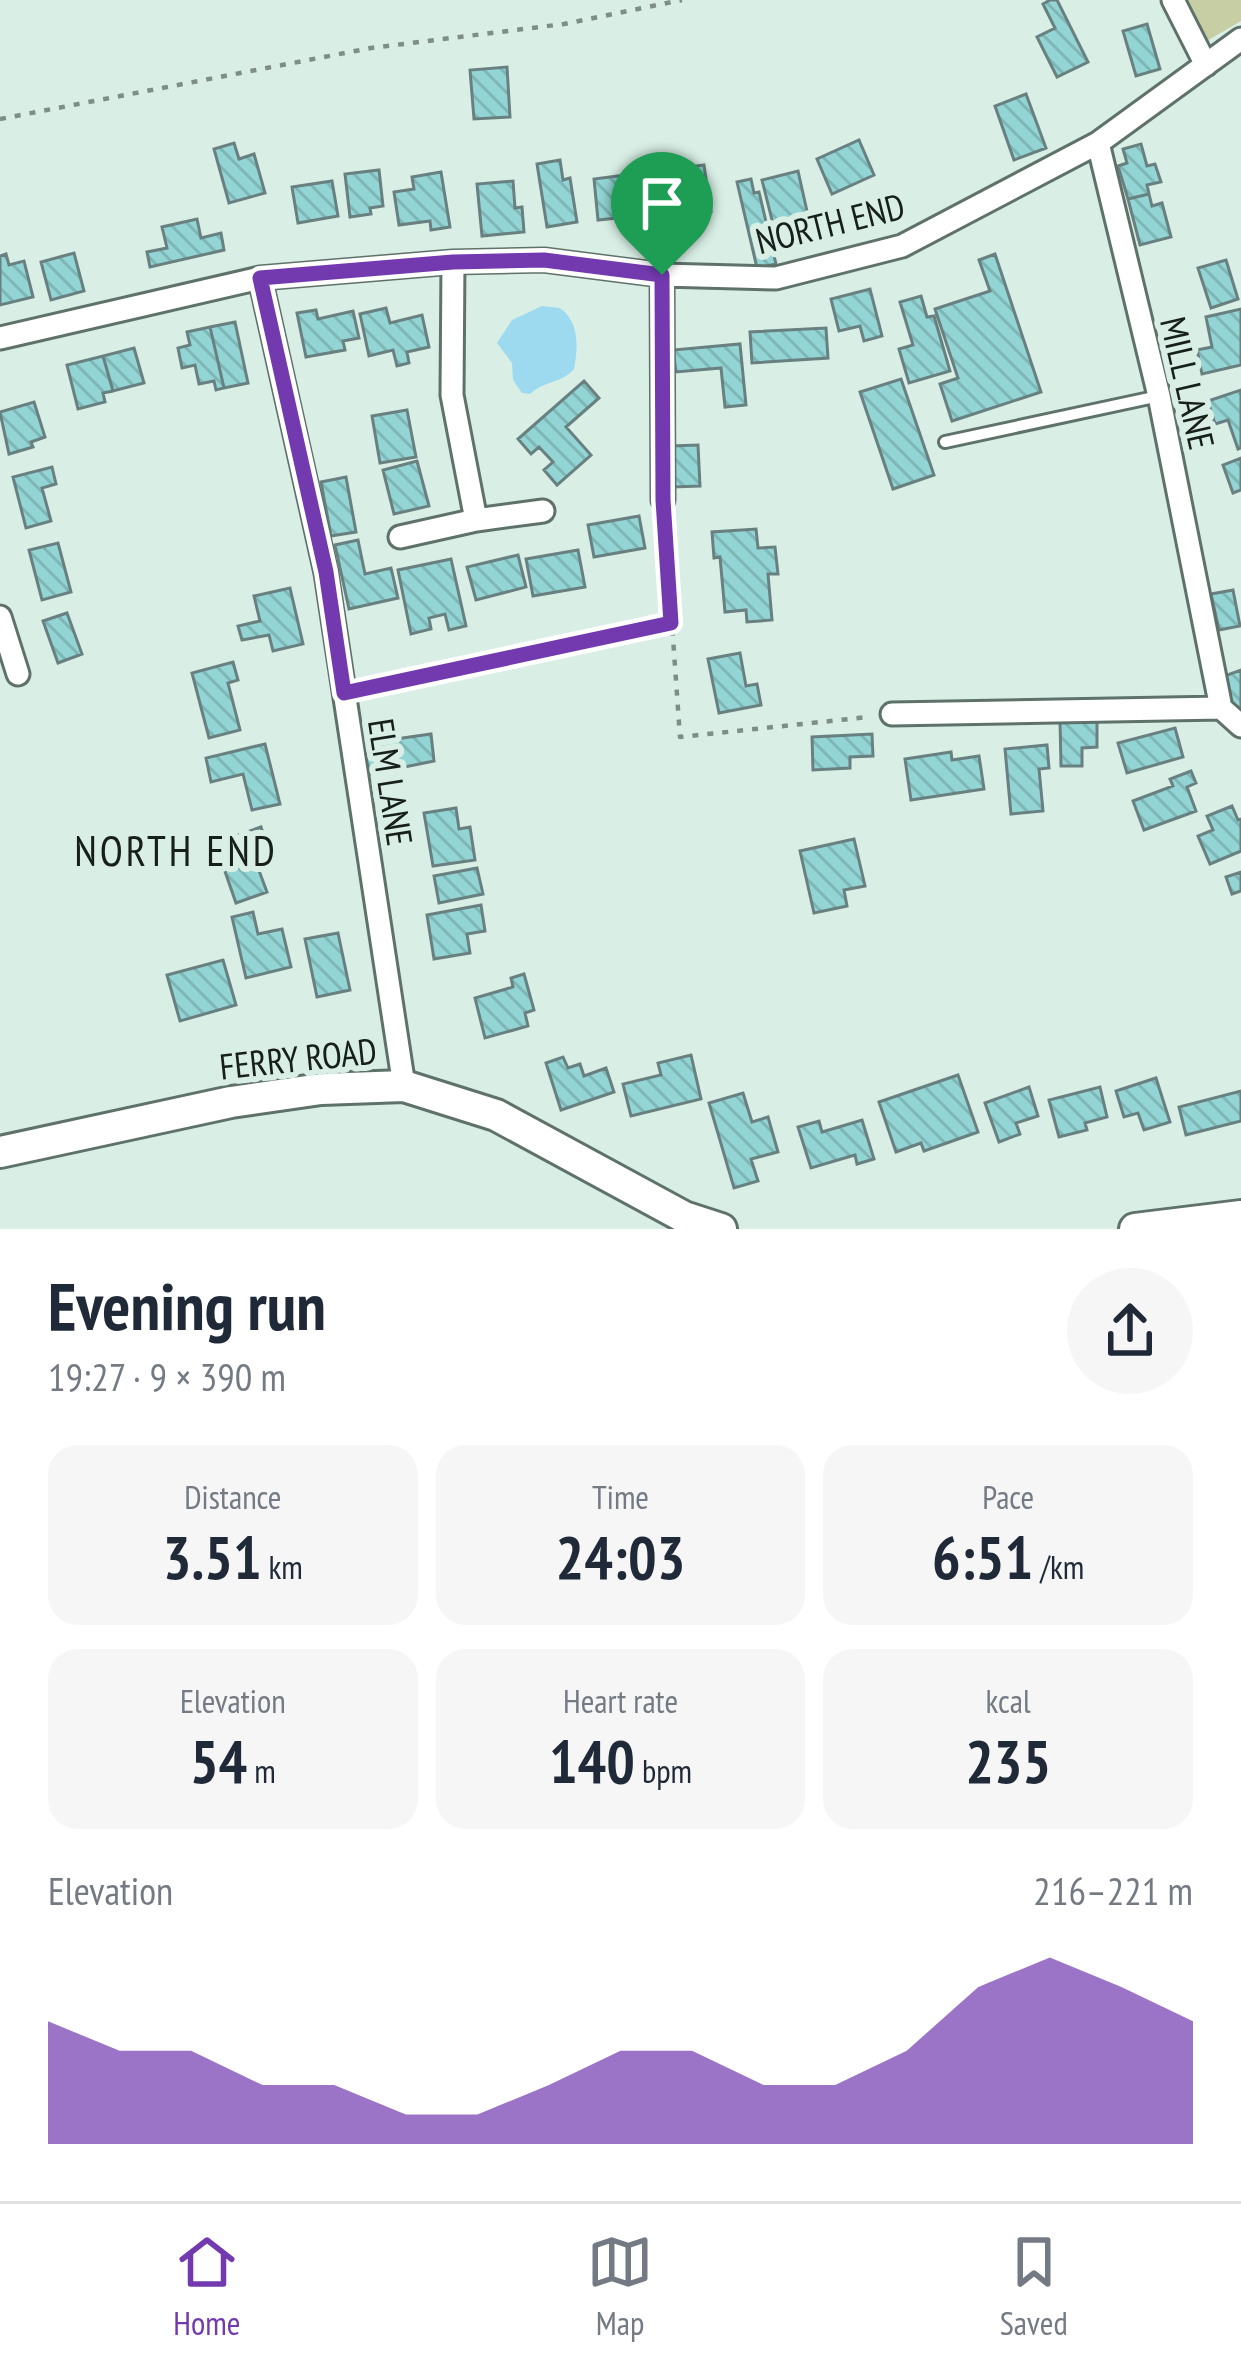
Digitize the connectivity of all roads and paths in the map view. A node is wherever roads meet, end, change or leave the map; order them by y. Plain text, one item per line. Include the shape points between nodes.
1 (682, 0) edge
2 (1173, 0) edge
3 (1241, 39) edge
4 (1206, 65) junction
5 (0, 119) edge
6 (1098, 143) junction
7 (453, 262) junction
8 (662, 275) junction
9 (260, 278) junction
10 (0, 338) edge
11 (1159, 396) junction
12 (945, 442) dead end
13 (663, 500) joint
14 (543, 511) dead end
15 (476, 520) junction
16 (400, 537) dead end
17 (0, 617) edge
18 (671, 623) junction
19 (18, 674) dead end
20 (344, 693) junction
21 (1221, 708) junction
22 (892, 714) joint
23 (1241, 726) edge
24 (404, 1086) junction
25 (0, 1152) edge
26 (1241, 1216) edge
27 (721, 1229) edge
28 (1135, 1229) edge

1 - 5 path via 371,48
2 - 4 street
3 - 4 street, NORTH END
4 - 6 street, NORTH END
6 - 8 street, NORTH END via 902,246 776,278
6 - 11 street, MILL LANE
7 - 8 street, NORTH END via 544,260
7 - 9 street, NORTH END
7 - 15 street via 452,395
8 - 13 street
9 - 10 street, NORTH END
9 - 20 street, ELM LANE via 326,572
11 - 12 lane
11 - 21 street, MILL LANE
13 - 18 path
14 - 15 street
15 - 16 street
17 - 19 street
18 - 20 path
18 - 22 path via 680,737
20 - 24 street, ELM LANE
21 - 22 street
21 - 23 street
24 - 25 street, FERRY ROAD via 231,1102
24 - 27 street, FERRY ROAD via 496,1115 684,1217
26 - 28 street

